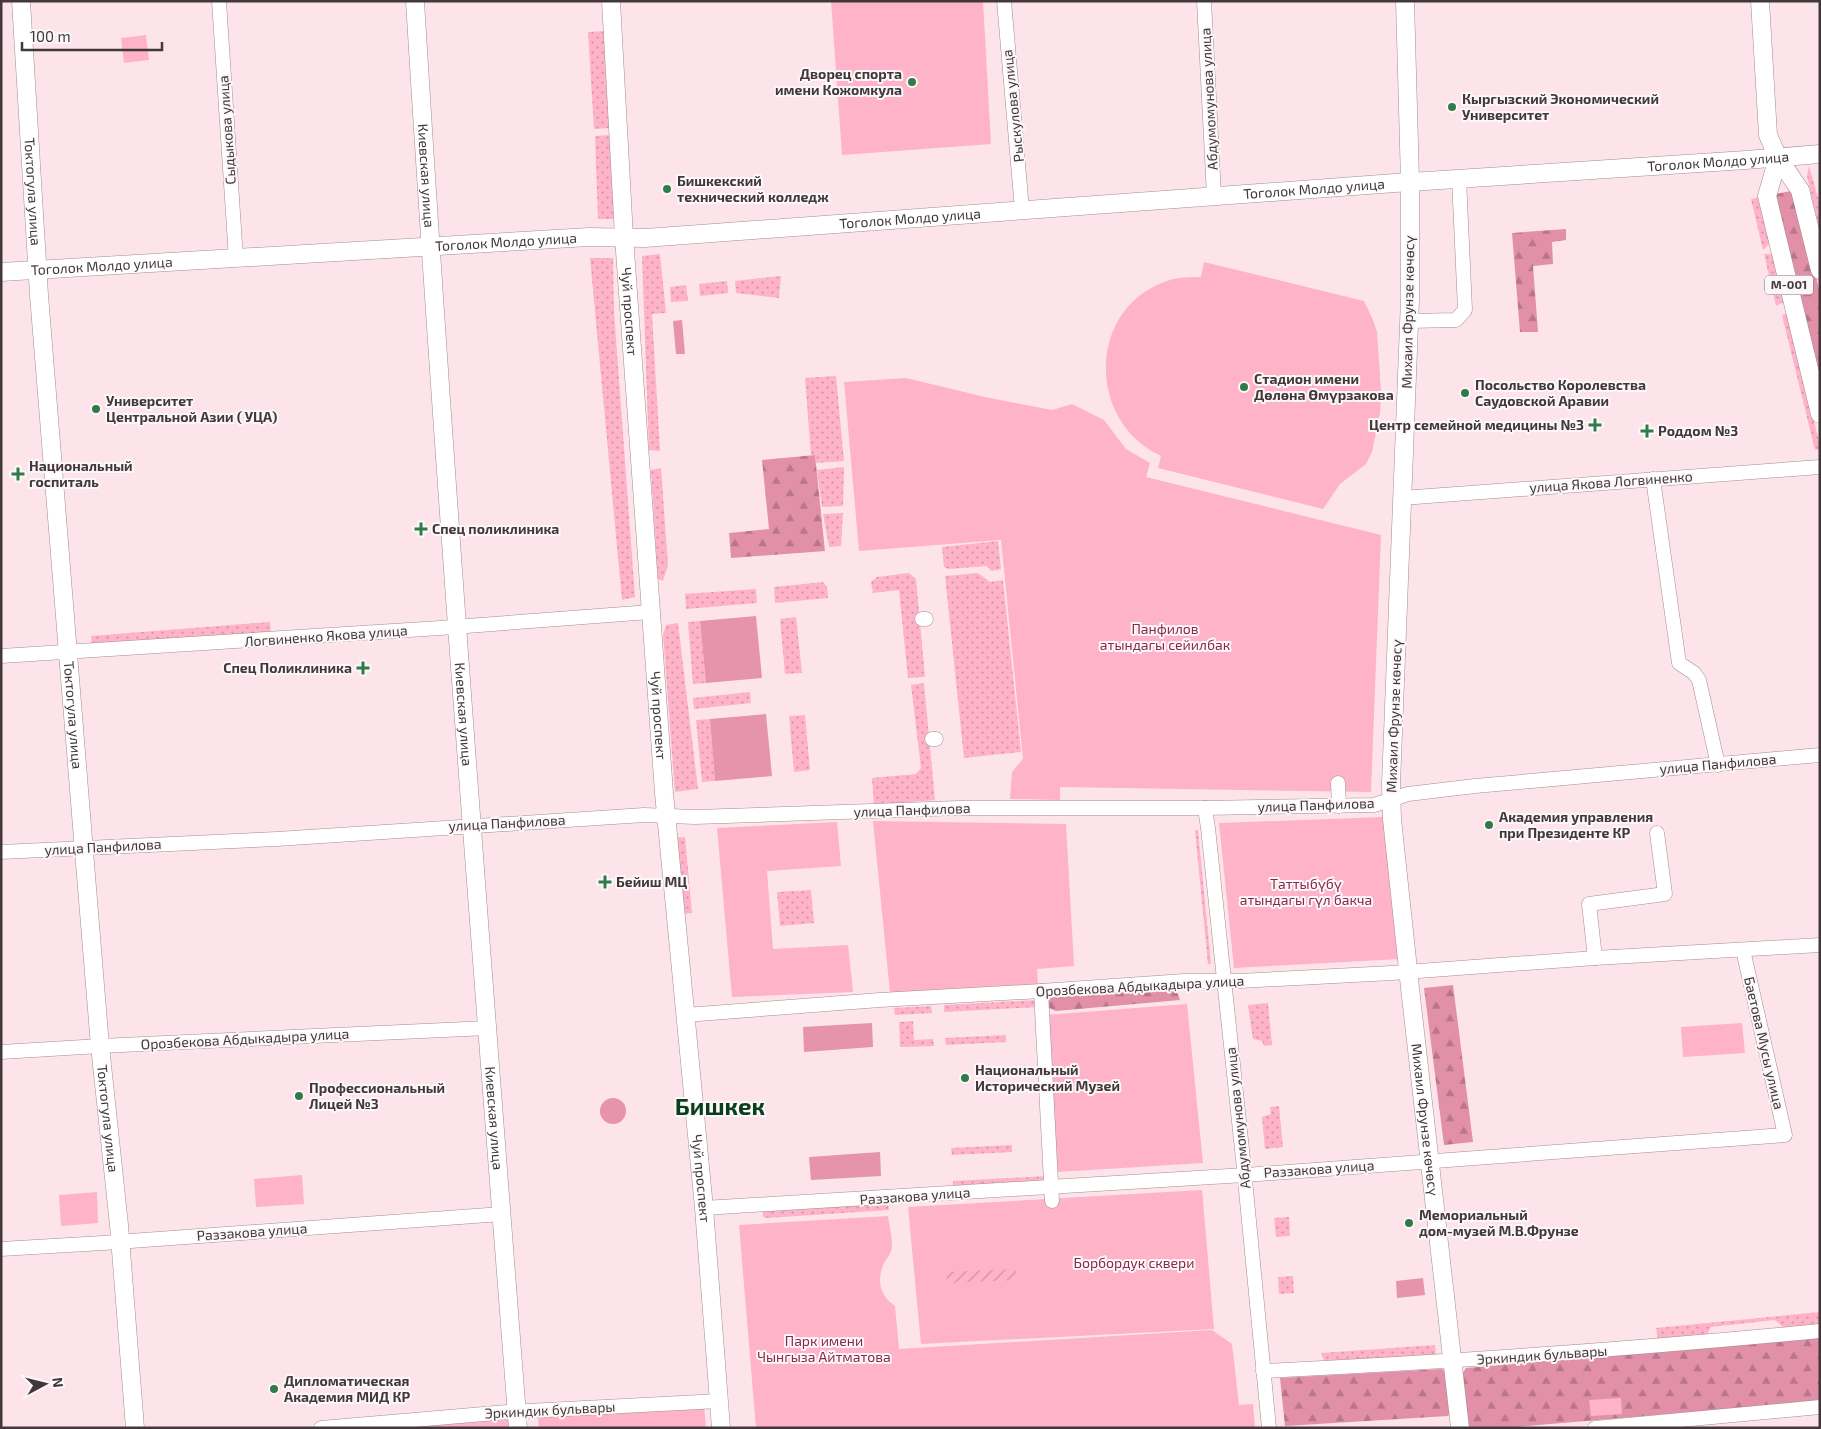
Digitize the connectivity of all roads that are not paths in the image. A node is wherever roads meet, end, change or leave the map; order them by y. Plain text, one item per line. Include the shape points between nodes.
1 (21, 1) edge
2 (219, 1) edge
3 (415, 1) edge
4 (611, 1) edge
5 (1004, 1) edge
6 (1204, 1) edge
7 (1405, 1) edge
8 (1760, 1) edge
9 (1820, 154) edge
10 (1778, 158) junction
11 (1459, 178) junction
12 (1410, 182) junction
13 (1214, 196) junction
14 (1022, 210) junction
15 (624, 237) junction
16 (429, 247) junction
17 (236, 259) junction
18 (38, 270) junction
19 (1820, 270) edge
20 (1, 272) edge
21 (1409, 320) junction
22 (1820, 414) edge
23 (1820, 467) edge
24 (1653, 479) junction
25 (1402, 498) junction
26 (650, 612) junction
27 (458, 626) junction
28 (68, 652) junction
29 (1, 656) edge
30 (1820, 755) edge
31 (1718, 765) junction
32 (1338, 783) dead end
33 (1392, 800) junction
34 (1339, 806) junction
35 (1204, 808) junction
36 (666, 815) junction
37 (473, 825) junction
38 (1657, 834) dead end
39 (84, 848) junction
40 (1, 852) edge
41 (1820, 945) edge
42 (1743, 950) junction
43 (1595, 958) junction
44 (1408, 972) junction
45 (1224, 981) junction
46 (1041, 991) junction
47 (685, 1014) junction
48 (488, 1028) junction
49 (100, 1046) junction
50 (1, 1052) edge
51 (1785, 1135) joint
52 (1428, 1161) junction
53 (1245, 1175) junction
54 (1052, 1194) junction
55 (704, 1208) junction
56 (502, 1214) junction
57 (120, 1242) junction
58 (1, 1249) edge
59 (1820, 1331) edge
60 (1453, 1361) junction
61 (1263, 1371) junction
62 (719, 1401) junction
63 (1820, 1407) edge
64 (518, 1420) edge
65 (1660, 1425) edge
66 (135, 1428) edge
67 (321, 1428) edge
68 (721, 1428) edge
69 (1269, 1428) edge
70 (1460, 1428) edge
71 (1595, 1428) edge

1 - 18 main road, Токтогула улица
2 - 17 street, Сыдыкова улица
3 - 16 main road, Киевская улица
4 - 15 main road, Чуй проспект
5 - 14 street, Рыскулова улица
6 - 13 street, Абдумомунова улица
7 - 12 main road, Михаил Фрунзе көчөсү
8 - 10 main road, М-001 via 1768,135
9 - 10 main road, Тоголок Молдо улица
10 - 11 main road, Тоголок Молдо улица
10 - 19 main road, М-001 via 1800,190
10 - 22 main road, М-001 via 1767,196
11 - 12 main road, Тоголок Молдо улица
11 - 21 street via 1465,310 1456,320
12 - 13 main road, Тоголок Молдо улица
12 - 21 main road, Михаил Фрунзе көчөсү
13 - 14 main road, Тоголок Молдо улица
14 - 15 main road, Тоголок Молдо улица
15 - 16 main road, Тоголок Молдо улица
15 - 26 main road, Чуй проспект
16 - 17 main road, Тоголок Молдо улица
16 - 27 main road, Киевская улица
17 - 18 main road, Тоголок Молдо улица
18 - 20 main road, Тоголок Молдо улица
18 - 28 main road, Токтогула улица
21 - 25 main road, Михаил Фрунзе көчөсү
23 - 24 street, улица Якова Логвиненко
24 - 25 street, улица Якова Логвиненко
24 - 31 street via 1679,663 1699,680
25 - 33 main road, Михаил Фрунзе көчөсү
26 - 27 street, Логвиненко Якова улица
26 - 36 main road, Чуй проспект
27 - 28 street, Логвиненко Якова улица
27 - 37 main road, Киевская улица
28 - 29 street, Логвиненко Якова улица
28 - 39 main road, Токтогула улица
30 - 31 street, улица Панфилова
31 - 33 street, улица Панфилова via 1475,786 1408,794
32 - 34 street
33 - 34 street, улица Панфилова via 1374,805
33 - 44 main road, Михаил Фрунзе көчөсү
34 - 35 street, улица Панфилова
35 - 36 street, улица Панфилова via 958,808 700,817
35 - 45 street, Абдумомунова улица
36 - 37 street, улица Панфилова
36 - 47 main road, Чуй проспект
37 - 39 street, улица Панфилова
37 - 48 main road, Киевская улица
38 - 43 street via 1665,894 1589,904
39 - 40 street, улица Панфилова
39 - 49 main road, Токтогула улица
41 - 42 street, Орозбекова Абдыкадыра улица
42 - 43 street, Орозбекова Абдыкадыра улица
42 - 51 street, Баетова Мусы улица
43 - 44 street, Орозбекова Абдыкадыра улица
44 - 45 street, Орозбекова Абдыкадыра улица
44 - 52 main road, Михаил Фрунзе көчөсү
45 - 46 street, Орозбекова Абдыкадыра улица
45 - 53 street, Абдумомунова улица
46 - 47 street, Орозбекова Абдыкадыра улица
46 - 54 street
47 - 55 main road, Чуй проспект
48 - 49 street, Орозбекова Абдыкадыра улица
48 - 56 main road, Киевская улица
49 - 50 street, Орозбекова Абдыкадыра улица
49 - 57 main road, Токтогула улица
51 - 52 street, Раззакова улица
52 - 53 street, Раззакова улица
52 - 60 main road, Михаил Фрунзе көчөсү
53 - 54 street, Раззакова улица
53 - 61 street, Абдумомунова улица
54 - 55 street, Раззакова улица
55 - 62 main road, Чуй проспект
56 - 57 street, Раззакова улица
56 - 64 main road, Киевская улица
57 - 58 street, Раззакова улица
57 - 66 main road, Токтогула улица
59 - 60 street, Эркиндик бульвары via 1645,1348
60 - 61 street, Эркиндик бульвары
60 - 70 main road, Михаил Фрунзе көчөсү
61 - 69 street, Абдумомунова улица
62 - 64 street, Эркиндик бульвары
62 - 68 main road, Чуй проспект
63 - 65 street
64 - 67 street, Эркиндик бульвары
65 - 71 street

